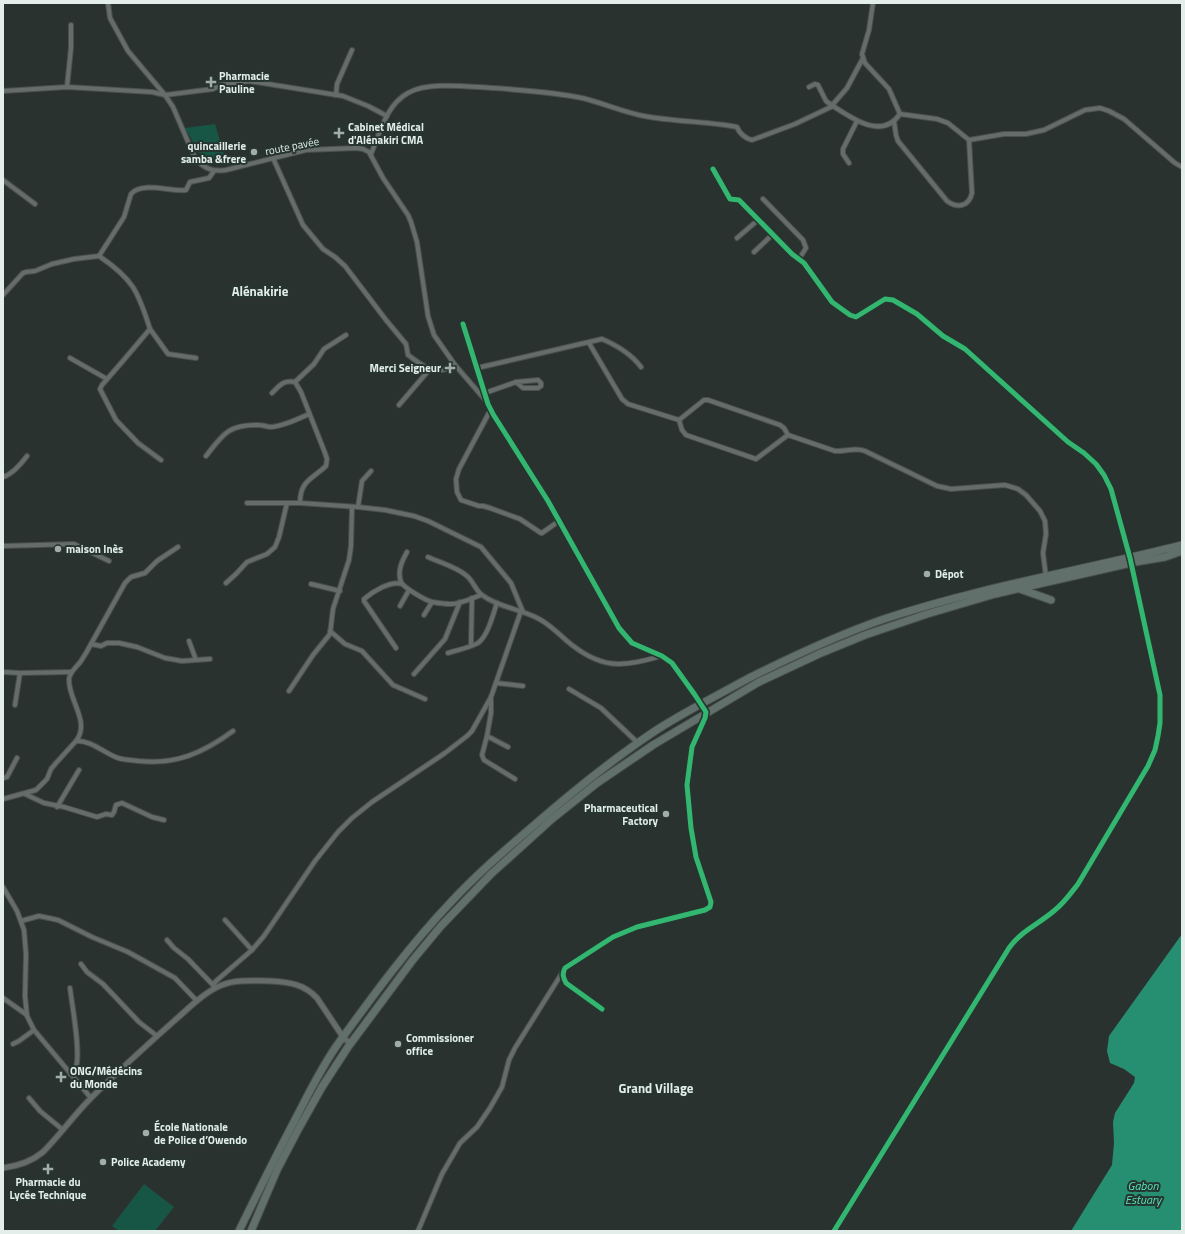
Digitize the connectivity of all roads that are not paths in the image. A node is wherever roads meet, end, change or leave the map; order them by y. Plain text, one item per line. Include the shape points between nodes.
1 (108, 3) edge
2 (873, 3) edge
3 (71, 25) dead end
4 (352, 50) dead end
5 (863, 58) junction
6 (67, 87) junction
7 (809, 88) dead end
8 (3, 91) edge
9 (165, 95) junction
10 (336, 95) junction
11 (833, 106) junction
12 (900, 114) junction
13 (387, 116) junction
14 (858, 121) junction
15 (894, 122) junction
16 (969, 140) junction
17 (371, 154) junction
18 (273, 158) junction
19 (849, 163) dead end
20 (1182, 167) edge
21 (713, 169) dead end
22 (214, 171) junction
23 (3, 180) edge
24 (763, 199) dead end
25 (35, 204) dead end
26 (758, 220) junction
27 (773, 234) junction
28 (737, 238) dead end
29 (754, 252) dead end
30 (99, 256) junction
31 (799, 259) junction
32 (3, 295) edge
33 (463, 324) dead end
34 (150, 328) junction
35 (346, 335) dead end
36 (589, 343) junction
37 (70, 358) dead end
38 (196, 358) dead end
39 (455, 365) junction
40 (641, 367) dead end
41 (477, 368) junction
42 (429, 370) junction
43 (107, 379) junction
44 (295, 382) junction
45 (516, 382) junction
46 (272, 393) dead end
47 (485, 393) junction
48 (488, 404) junction
49 (399, 406) dead end
50 (491, 409) junction
51 (309, 414) junction
52 (679, 420) junction
53 (788, 435) junction
54 (26, 456) dead end
55 (206, 456) dead end
56 (161, 460) dead end
57 (371, 471) dead end
58 (3, 477) edge
59 (247, 503) dead end
60 (287, 503) junction
61 (300, 503) junction
62 (352, 507) junction
63 (358, 507) junction
64 (559, 521) junction
65 (1182, 544) edge
66 (3, 546) edge
67 (178, 547) dead end
68 (1182, 551) edge
69 (407, 552) dead end
70 (428, 557) dead end
71 (109, 561) dead end
72 (1130, 561) junction
73 (1047, 579) junction
74 (226, 583) dead end
75 (311, 584) dead end
76 (402, 584) junction
77 (1020, 589) junction
78 (409, 590) junction
79 (340, 591) junction
80 (481, 595) junction
81 (472, 598) junction
82 (1051, 600) dead end
83 (432, 602) junction
84 (460, 602) junction
85 (497, 603) junction
86 (400, 606) dead end
87 (522, 612) junction
88 (424, 615) dead end
89 (330, 631) junction
90 (189, 640) dead end
91 (90, 644) junction
92 (471, 645) junction
93 (396, 648) dead end
94 (448, 653) dead end
95 (662, 656) junction
96 (210, 659) dead end
97 (196, 660) junction
98 (3, 672) edge
99 (71, 672) junction
100 (20, 673) junction
101 (414, 674) dead end
102 (496, 683) junction
103 (523, 686) dead end
104 (569, 689) dead end
105 (289, 691) dead end
106 (491, 697) junction
107 (425, 699) dead end
108 (701, 703) junction
109 (15, 705) dead end
110 (706, 712) junction
111 (232, 731) dead end
112 (487, 736) junction
113 (76, 742) junction
114 (638, 743) junction
115 (508, 747) dead end
116 (17, 758) dead end
117 (79, 770) dead end
118 (3, 778) edge
119 (514, 779) dead end
120 (25, 794) junction
121 (3, 799) edge
122 (57, 807) junction
123 (164, 820) dead end
124 (3, 887) edge
125 (225, 920) dead end
126 (21, 921) junction
127 (167, 940) dead end
128 (252, 950) junction
129 (82, 964) dead end
130 (565, 968) junction
131 (214, 987) junction
132 (70, 988) dead end
133 (3, 998) edge
134 (197, 1001) junction
135 (602, 1009) dead end
136 (27, 1016) junction
137 (34, 1030) junction
138 (345, 1035) junction
139 (157, 1036) junction
140 (352, 1042) junction
141 (13, 1044) dead end
142 (70, 1074) junction
143 (29, 1098) dead end
144 (91, 1098) junction
145 (63, 1130) junction
146 (3, 1168) edge
147 (239, 1231) edge
148 (251, 1231) edge
149 (418, 1231) edge
150 (834, 1231) edge

1 - 9 street via 110,18 128,51
2 - 5 street
3 - 6 street
4 - 10 street via 336,84
5 - 11 street
5 - 12 street via 888,89
6 - 8 street
6 - 9 street
7 - 11 street via 818,85 826,100
9 - 10 street via 249,81
9 - 22 street via 196,158 201,165
10 - 13 street via 356,100
11 - 13 street via 777,132 752,140 742,134 737,127 674,121 627,113 556,93 450,86 417,89 407,93 392,107
11 - 14 street
12 - 15 street
12 - 16 street via 948,123
13 - 17 street
14 - 15 street via 878,126
14 - 19 street via 843,149
15 - 16 street via 898,141 947,200 958,206 968,202 972,193
16 - 20 street via 1044,130 1085,110 1100,108 1124,119
17 - 18 street, route pavée via 363,149 337,148 306,150
17 - 39 street via 408,214 417,242 430,326
18 - 22 street, route pavée
18 - 42 street via 304,225 323,249 345,266 406,344 408,355
21 - 26 street via 730,199 739,200
22 - 30 street via 209,178 190,182 186,190 143,188 133,191 124,218
23 - 25 street
24 - 31 street via 803,240 806,248
26 - 27 street
26 - 28 street
27 - 29 street
27 - 31 street
30 - 32 street via 74,259 26,272
30 - 34 street via 124,275 134,287
31 - 72 street via 832,302 850,315 856,317 885,298 917,314 965,349 1068,442 1084,453 1096,464 1111,489
33 - 41 street
34 - 38 street via 168,354
34 - 43 street
35 - 44 street via 324,349 314,364
36 - 40 street via 604,340 636,360
36 - 41 street
36 - 52 street via 625,402
37 - 43 street
39 - 42 street via 446,370
39 - 48 street
41 - 47 street
42 - 49 street
43 - 56 street via 100,389 116,420 138,443
44 - 46 street via 288,381
44 - 51 street
45 - 45 street via 538,380 541,386 523,388
45 - 47 street
47 - 48 street
48 - 50 street
50 - 64 street
50 - 64 street via 459,469 456,479 459,498 520,519 541,533
51 - 55 street via 272,427 259,425 233,429 224,434
51 - 61 street via 327,459 326,466 303,486
52 - 53 street via 704,400 708,400 780,425
52 - 53 street via 686,436 756,460
53 - 73 street via 835,451 865,451 930,484 944,488 1005,485 1018,489 1032,502 1045,521 1046,534 1042,552
54 - 58 street via 22,463
57 - 63 street via 362,481
59 - 60 street
60 - 61 street
60 - 74 street via 275,547 267,554 247,562
61 - 62 street
62 - 63 street
62 - 79 street via 350,553
63 - 87 street via 414,516 481,548 511,583
64 - 95 street via 619,628 632,642
65 - 72 highway
66 - 71 street via 74,544
67 - 91 street via 145,573 131,577 125,583
68 - 72 highway via 1165,557
69 - 76 street via 401,564
70 - 80 street via 466,575
72 - 73 highway
72 - 150 street via 1160,695 1158,736 1148,766 1078,884 1064,902 1020,935 1009,948
73 - 77 highway
73 - 108 highway via 956,597 863,627 785,660
75 - 79 street
76 - 78 street
76 - 93 street via 396,583 377,589 364,599
77 - 82 highway
77 - 110 highway via 927,614 850,641 759,682
78 - 83 street
78 - 86 street
79 - 89 street via 333,609
80 - 81 street
80 - 85 street
81 - 84 street
81 - 92 street
83 - 84 street
83 - 88 street
84 - 101 street via 445,639
85 - 87 street
85 - 92 street via 483,637
87 - 95 street via 548,624 568,642 593,658 612,664 629,664
87 - 102 street
89 - 105 street
89 - 107 street via 345,644 362,651 393,685
90 - 97 street
91 - 97 street via 101,646 119,643 165,658
91 - 99 street
92 - 94 street
95 - 108 street via 676,666
96 - 97 street
98 - 100 street
99 - 100 street
99 - 113 street via 69,678 82,730
100 - 109 street
102 - 103 street
102 - 106 street
104 - 114 street via 601,708
106 - 112 street
106 - 128 street via 467,736 372,802 338,832
108 - 110 street
108 - 114 highway
110 - 130 street via 692,747 687,785 692,836 711,902 710,907 613,937
110 - 140 highway via 598,783 552,819 491,874 441,926 412,961
111 - 113 street via 218,742 197,752 175,760 156,763 122,759 84,742
112 - 115 street
112 - 119 street via 482,757
113 - 120 street via 51,769 47,779 36,790
114 - 138 highway via 563,799 468,883 417,940
116 - 118 street via 7,777
117 - 122 street
120 - 121 street
120 - 122 street
122 - 123 street via 97,817 112,815 116,805 122,803
124 - 126 street
125 - 128 street
126 - 134 street via 39,916 58,920 128,952 175,978
126 - 136 street via 25,942
127 - 131 street
128 - 131 street via 216,981
129 - 139 street via 87,972 103,984 139,1022
130 - 135 street via 563,977 566,983
130 - 149 street via 515,1048 502,1087 490,1108 477,1127 460,1143 442,1174
131 - 134 street
131 - 138 street via 240,981 301,985 312,992
132 - 142 street via 77,1062
133 - 136 street
134 - 139 street
136 - 137 street
137 - 141 street
137 - 142 street
138 - 140 street
138 - 147 highway via 307,1097
139 - 144 street
140 - 148 highway via 299,1128 277,1170
142 - 144 street
143 - 145 street
144 - 145 street
145 - 146 street via 36,1157 18,1166

